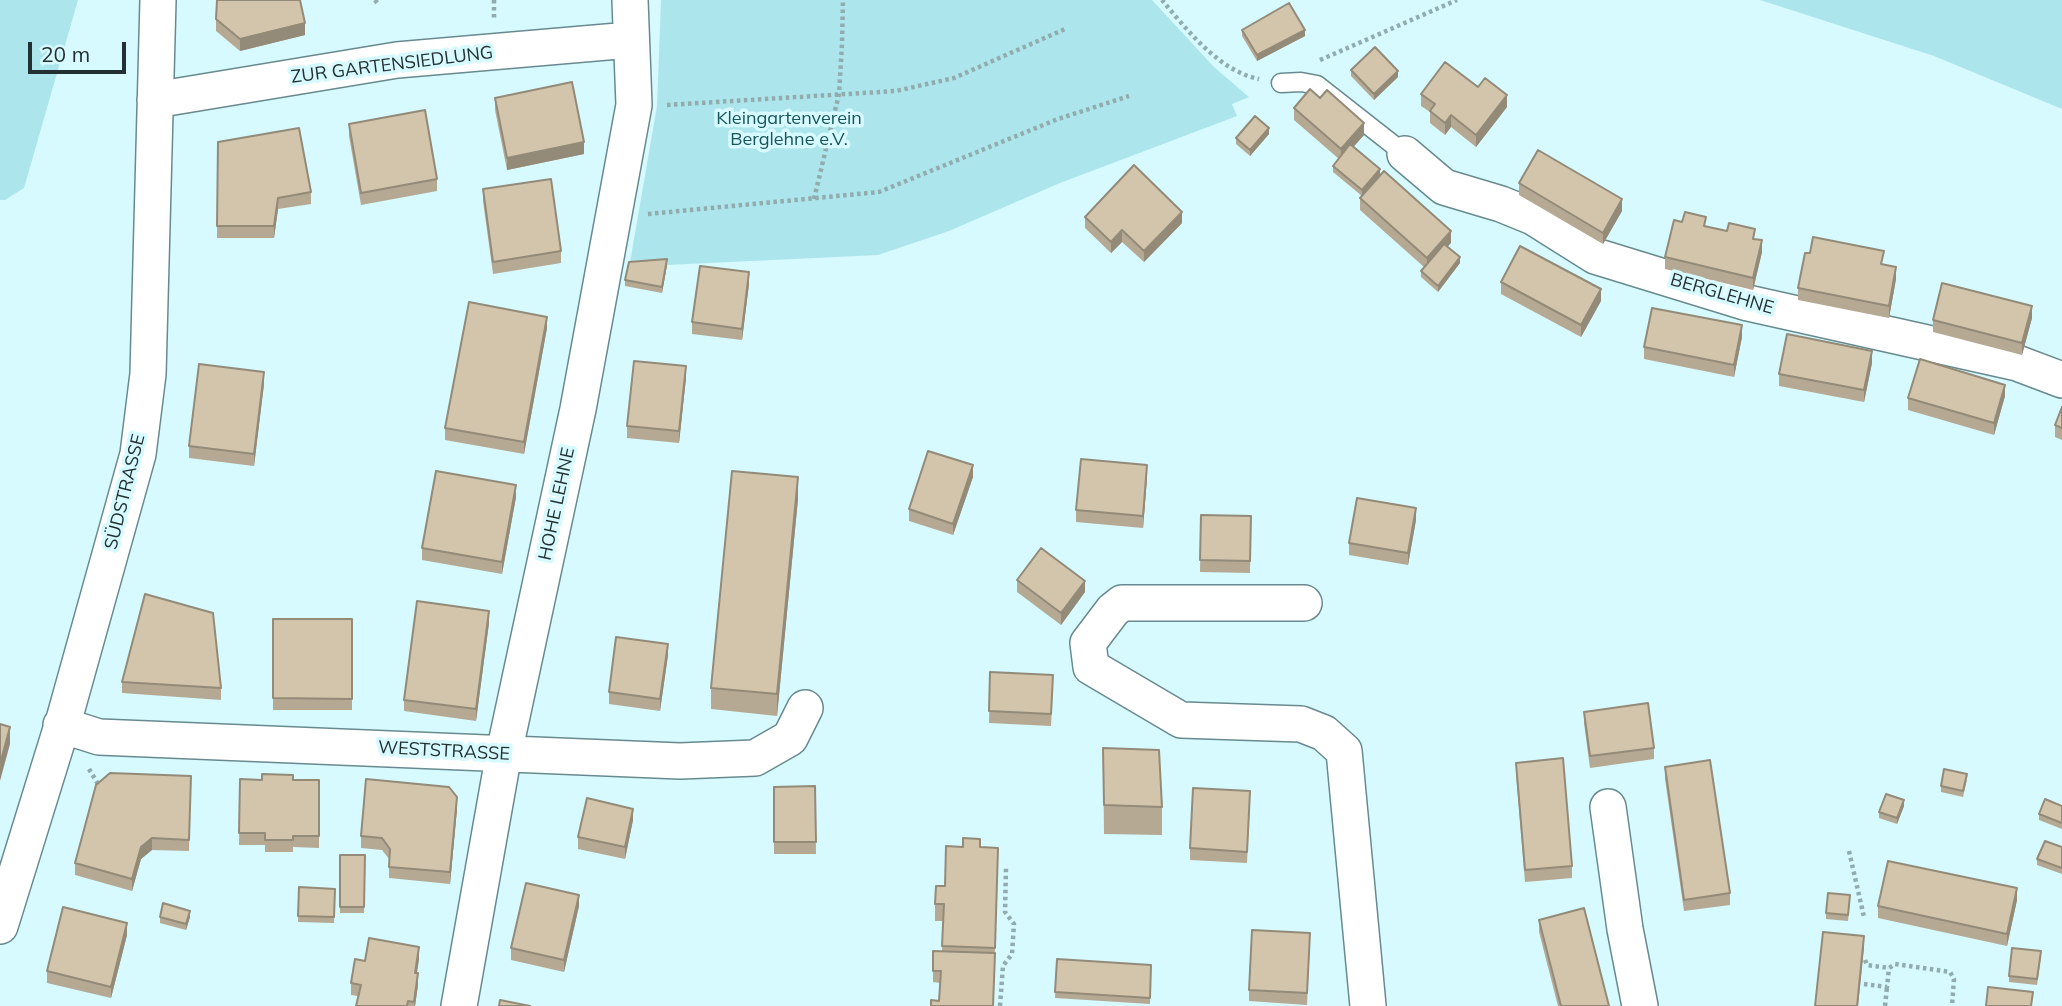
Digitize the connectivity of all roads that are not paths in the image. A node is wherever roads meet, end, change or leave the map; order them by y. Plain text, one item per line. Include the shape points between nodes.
1 (158, 0) edge
2 (630, 0) edge
3 (630, 40) junction
4 (1281, 83) road end
5 (155, 100) junction
6 (1405, 154) joint
7 (2062, 380) edge
8 (1304, 603) dead end
9 (805, 708) dead end
10 (61, 725) junction
11 (504, 754) junction
12 (1608, 807) dead end
13 (0, 926) edge
14 (459, 1006) edge
15 (1368, 1006) edge
16 (1640, 1006) edge

1 - 5 street, SÜDSTRASSE
2 - 3 street, HOHE LEHNE
3 - 5 street, ZUR GARTENSIEDLUNG via 397,60
3 - 11 street, HOHE LEHNE via 634,105 578,409
4 - 6 lane via 1317,85
5 - 10 street, SÜDSTRASSE via 148,374 138,454
6 - 7 street, BERGLEHNE via 1444,187 1533,216 1595,256 1748,303 2017,363
8 - 15 street via 1122,603 1088,643 1091,667 1181,720 1301,724 1324,733 1344,751
9 - 11 street, WESTSTRASSE via 790,738 755,758 680,761
10 - 11 street, WESTSTRASSE via 99,737
10 - 13 street, SÜDSTRASSE
11 - 14 street, HOHE LEHNE
12 - 16 street

